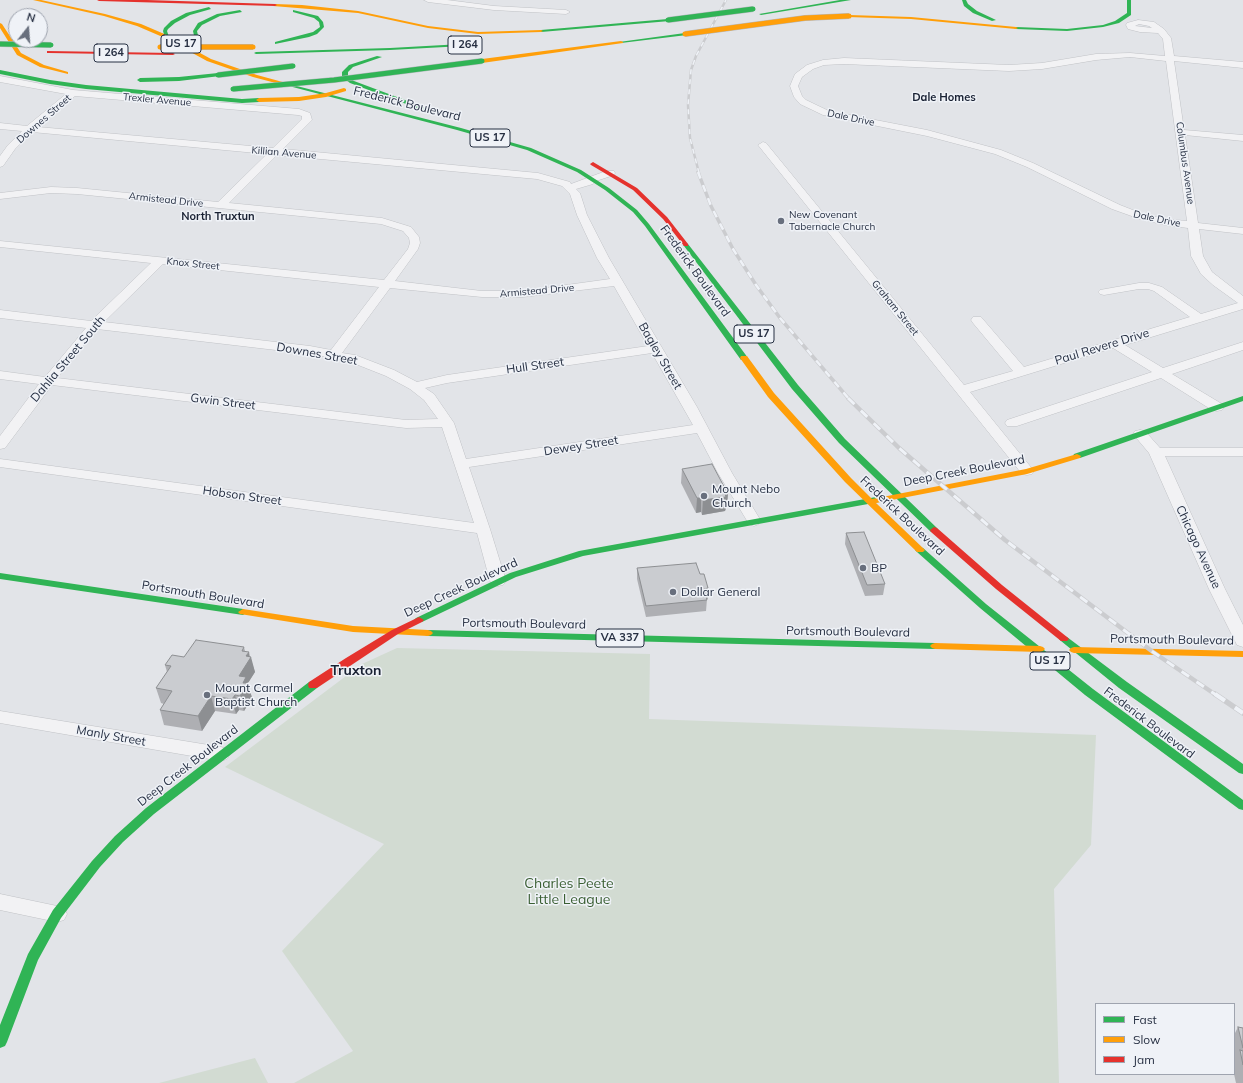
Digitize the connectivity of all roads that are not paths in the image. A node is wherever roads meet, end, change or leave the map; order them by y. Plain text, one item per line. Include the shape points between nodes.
1 (35, 0) edge
2 (70, 0) edge
3 (99, 0) edge
4 (428, 0) edge
5 (528, 0) edge
6 (803, 0) edge
7 (809, 0) edge
8 (849, 0) edge
9 (964, 0) edge
10 (1122, 0) edge
11 (1129, 0) edge
12 (276, 4) junction
13 (753, 9) junction
14 (513, 10) junction
15 (566, 12) dead end
16 (1125, 13) junction
17 (147, 18) dead end
18 (158, 22) dead end
19 (0, 24) edge
20 (673, 24) junction
21 (168, 26) junction
22 (1161, 31) dead end
23 (168, 37) junction
24 (197, 40) junction
25 (512, 42) dead end
26 (0, 44) edge
27 (538, 44) dead end
28 (50, 48) junction
29 (0, 50) edge
30 (254, 50) junction
31 (232, 57) dead end
32 (380, 57) junction
33 (1170, 58) junction
34 (340, 61) dead end
35 (245, 62) dead end
36 (1243, 65) edge
37 (297, 66) dead end
38 (0, 71) edge
39 (73, 74) dead end
40 (0, 79) edge
41 (128, 80) dead end
42 (15, 82) junction
43 (5, 88) dead end
44 (344, 90) junction
45 (73, 93) junction
46 (326, 95) junction
47 (435, 113) junction
48 (465, 121) dead end
49 (0, 126) edge
50 (29, 129) junction
51 (1180, 132) junction
52 (1243, 138) edge
53 (763, 145) dead end
54 (274, 152) junction
55 (584, 159) dead end
56 (0, 164) edge
57 (610, 173) junction
58 (592, 179) junction
59 (569, 185) junction
60 (0, 196) edge
61 (221, 206) junction
62 (1193, 225) junction
63 (1243, 231) edge
64 (0, 244) edge
65 (160, 261) junction
66 (616, 282) junction
67 (386, 284) junction
68 (1104, 292) dead end
69 (1243, 301) edge
70 (1243, 305) edge
71 (0, 314) edge
72 (1200, 318) junction
73 (978, 320) dead end
74 (94, 325) junction
75 (1115, 344) junction
76 (1243, 346) edge
77 (656, 349) junction
78 (335, 354) junction
79 (1020, 372) junction
80 (1162, 373) junction
81 (0, 375) edge
82 (48, 381) junction
83 (415, 386) junction
84 (962, 390) junction
85 (1243, 398) edge
86 (1217, 407) junction
87 (447, 423) junction
88 (1012, 423) dead end
89 (701, 428) junction
90 (1140, 434) junction
91 (0, 445) edge
92 (1156, 452) junction
93 (1243, 452) edge
94 (0, 463) edge
95 (461, 464) junction
96 (1027, 471) junction
97 (898, 496) junction
98 (869, 501) junction
99 (754, 521) junction
100 (483, 529) junction
101 (0, 576) edge
102 (498, 582) junction
103 (395, 632) junction
104 (1243, 641) edge
105 (1034, 649) junction
106 (1049, 649) dead end
107 (1064, 649) dead end
108 (1078, 650) junction
109 (1243, 654) edge
110 (0, 717) edge
111 (221, 754) junction
112 (1243, 770) edge
113 (1243, 806) edge
114 (0, 902) edge
115 (57, 914) junction
116 (0, 1042) edge

1 - 23 main road, Frederick Boulevard / US 17 via 120,19
2 - 17 main road
3 - 12 main road
4 - 14 street
5 - 14 street
6 - 13 main road
7 - 13 main road, I 264
8 - 20 main road, I 264
9 - 16 main road via 969,9 990,19 1038,27 1087,26
10 - 16 main road
11 - 16 main road
12 - 20 main road via 340,9 428,27 478,33
12 - 21 main road via 230,5 206,9 181,17
13 - 20 main road, I 264, bridge
14 - 15 street via 552,8
16 - 38 main road, bridge via 1117,22 1103,26 1049,31 911,18 805,18 334,80 233,89 126,86
18 - 21 main road, US 17
19 - 39 main road via 18,54 42,66
20 - 25 main road, I 264
20 - 27 main road
20 - 30 main road, I 264
21 - 23 main road via 165,31
21 - 24 main road, US 17
22 - 33 street, Columbus Avenue via 1167,38
23 - 46 main road, Frederick Boulevard / US 17 via 222,65
24 - 30 main road via 195,30 200,24 239,11 296,11 311,14 322,22 319,30 307,36
24 - 31 main road, US 17
26 - 28 main road, I 264, bridge
28 - 29 main road, I 264
28 - 30 main road, I 264, bridge via 160,47
28 - 30 main road, I 264 via 173,54
30 - 32 main road, I 264 via 487,46
32 - 34 main road
32 - 47 main road via 351,66 345,72 345,77 352,82
33 - 36 street
33 - 51 street, Columbus Avenue
33 - 62 street, Dale Drive via 1108,56 1009,68 844,61 810,67 798,76 794,86 803,102 826,113 972,144 1030,165 1127,212 1158,221
35 - 44 main road, Frederick Boulevard / US 17
37 - 41 main road, bridge via 165,80
38 - 46 main road via 86,88 232,100 270,101
40 - 42 street, Trexler Avenue
42 - 43 street
42 - 45 street, Trexler Avenue
44 - 46 main road
44 - 47 main road, Frederick Boulevard / US 17
45 - 50 street, Downes Street
45 - 54 street, Trexler Avenue via 299,112 307,115 306,121
46 - 58 main road, Frederick Boulevard / US 17 via 521,147 564,164
47 - 48 main road, Frederick Boulevard / US 17
49 - 50 street, Killian Avenue
50 - 54 street, Killian Avenue
50 - 56 street, Downes Street via 11,147
51 - 52 street
51 - 62 street, Columbus Avenue
53 - 84 street, Graham Street
54 - 59 street, Killian Avenue via 538,176
54 - 61 street
55 - 57 main road, Frederick Boulevard / US 17
57 - 58 street
57 - 97 main road, Frederick Boulevard / US 17 via 635,189 665,218 795,387 842,440
58 - 59 street via 589,182
58 - 98 main road, Frederick Boulevard / US 17 via 623,201 647,224 771,395
59 - 66 street, Bagley Street
60 - 61 street, Armistead Drive via 64,190
61 - 67 street, Armistead Drive via 382,221 400,226 411,232 415,243
62 - 63 street
62 - 69 street, Columbus Avenue via 1197,256 1201,265 1216,283
64 - 65 street, Knox Street
65 - 67 street, Knox Street
65 - 74 street, Dahlia Street South
66 - 67 street, Armistead Drive via 504,295
66 - 77 street, Bagley Street
67 - 78 street, Armistead Drive
68 - 72 street via 1149,286 1158,289
70 - 72 street, Paul Revere Drive
71 - 74 street, Downes Street
72 - 75 street, Paul Revere Drive
73 - 79 street
74 - 78 street, Downes Street
74 - 82 street, Dahlia Street South
75 - 79 street, Paul Revere Drive
75 - 80 street
76 - 80 street
77 - 83 street, Hull Street via 447,379
77 - 89 street, Bagley Street
78 - 83 street, Downes Street via 371,365
79 - 84 street, Paul Revere Drive
80 - 86 street
80 - 88 street
81 - 82 street, Gwin Street
82 - 87 street, Gwin Street via 406,424
82 - 91 street, Dahlia Street South
83 - 87 street, Downes Street via 429,397
84 - 96 street, Graham Street
85 - 86 main road, Deep Creek Boulevard
86 - 90 main road, Deep Creek Boulevard
87 - 95 street, Downes Street
89 - 95 street, Dewey Street
89 - 99 street, Bagley Street
90 - 92 street, Chicago Avenue
90 - 96 main road, Deep Creek Boulevard
92 - 93 street
92 - 104 street, Chicago Avenue
94 - 100 street, Hobson Street
95 - 100 street, Downes Street
96 - 97 main road, Deep Creek Boulevard
97 - 98 main road, Deep Creek Boulevard
97 - 108 main road, Frederick Boulevard / US 17 via 972,564
98 - 99 main road, Deep Creek Boulevard
98 - 105 main road, Frederick Boulevard / US 17
99 - 102 main road, Deep Creek Boulevard via 582,554 544,564
100 - 102 street, Downes Street
101 - 103 main road, Portsmouth Boulevard / VA 337 via 353,629
102 - 103 main road, Deep Creek Boulevard
103 - 105 main road, Portsmouth Boulevard / VA 337
103 - 111 main road, Deep Creek Boulevard via 310,687
105 - 106 main road, Portsmouth Boulevard / VA 337
105 - 113 main road, Frederick Boulevard / US 17
107 - 108 main road, Portsmouth Boulevard
108 - 109 main road, Portsmouth Boulevard
108 - 112 main road, Frederick Boulevard / US 17
110 - 111 street, Manly Street
111 - 115 main road, Deep Creek Boulevard via 119,839
114 - 115 street
115 - 116 main road, Deep Creek Boulevard via 32,958

